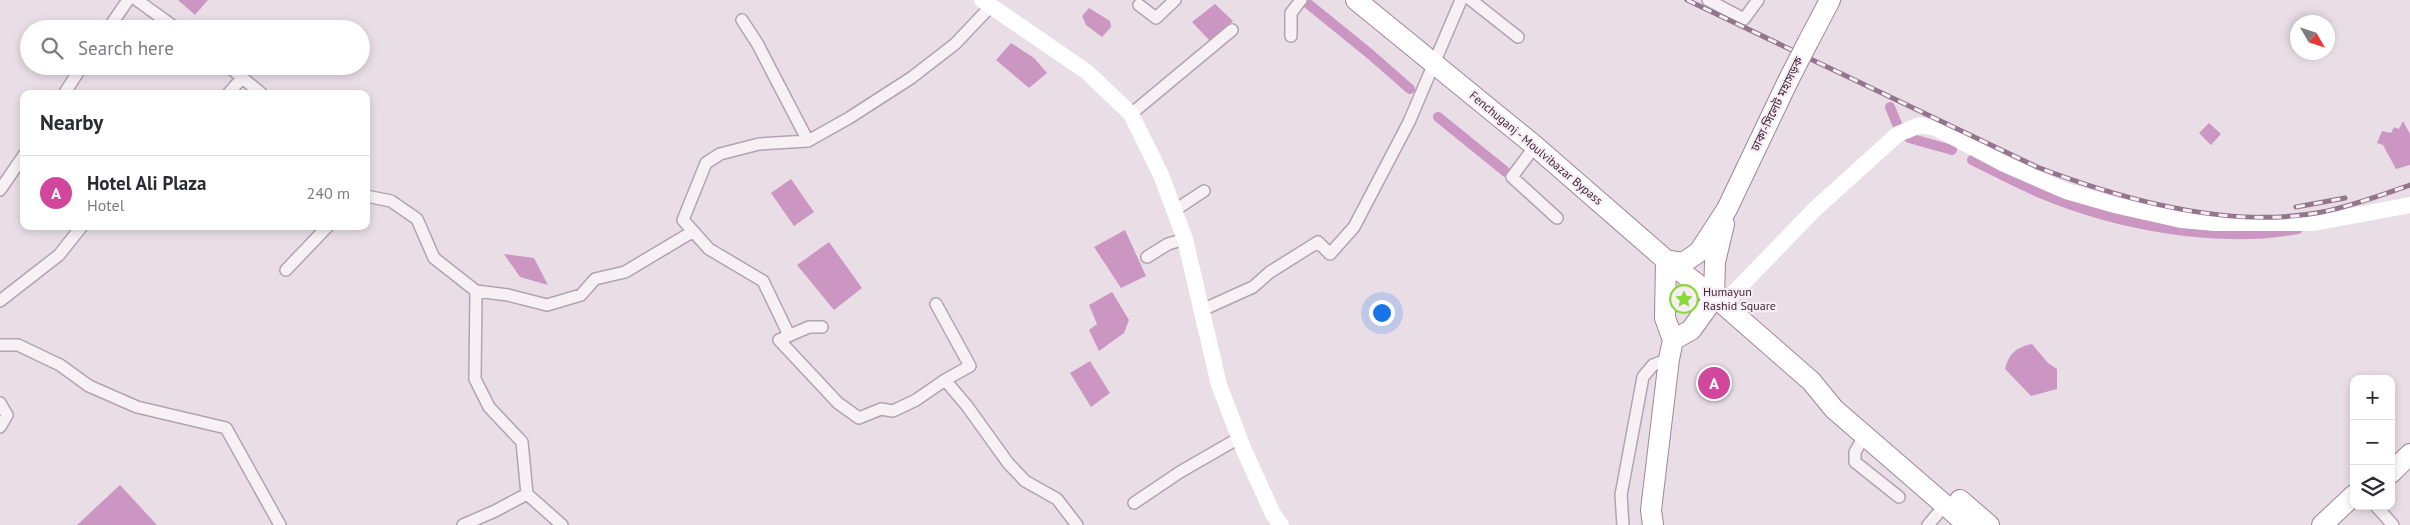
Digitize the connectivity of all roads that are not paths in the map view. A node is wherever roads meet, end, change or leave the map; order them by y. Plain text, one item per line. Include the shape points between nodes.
1 (128, 0) edge
2 (137, 0) edge
3 (1175, 0) edge
4 (1301, 0) edge
5 (1356, 0) edge
6 (1461, 0) edge
7 (1471, 0) edge
8 (1708, 0) edge
9 (1758, 0) edge
10 (1830, 0) edge
11 (987, 2) edge
12 (1139, 5) dead end
13 (114, 20) edge
14 (165, 20) edge
15 (742, 20) dead end
16 (1232, 30) dead end
17 (1291, 36) dead end
18 (1518, 37) dead end
19 (1433, 62) junction
20 (76, 75) edge
21 (238, 75) edge
22 (242, 78) junction
23 (67, 90) edge
24 (232, 90) edge
25 (257, 90) edge
26 (1131, 114) junction
27 (808, 141) junction
28 (1535, 146) junction
29 (20, 160) edge
30 (0, 190) edge
31 (1204, 191) dead end
32 (370, 197) edge
33 (2410, 205) edge
34 (1727, 209) junction
35 (1175, 210) junction
36 (1557, 218) dead end
37 (79, 230) edge
38 (324, 230) edge
39 (692, 232) junction
40 (1185, 239) junction
41 (1147, 257) dead end
42 (1666, 260) junction
43 (286, 270) dead end
44 (476, 291) junction
45 (0, 301) edge
46 (1719, 301) junction
47 (936, 304) dead end
48 (1202, 310) junction
49 (822, 327) dead end
50 (789, 335) junction
51 (1, 348) edge
52 (1671, 350) junction
53 (945, 380) junction
54 (1811, 381) junction
55 (0, 403) edge
56 (0, 427) edge
57 (1865, 436) junction
58 (1239, 438) junction
59 (2410, 442) edge
60 (2410, 454) edge
61 (2395, 456) edge
62 (2395, 469) edge
63 (527, 494) junction
64 (1899, 497) dead end
65 (2350, 499) edge
66 (1134, 503) dead end
67 (1945, 505) junction
68 (2352, 510) edge
69 (2380, 510) edge
70 (280, 525) edge
71 (463, 525) edge
72 (562, 525) edge
73 (1077, 525) edge
74 (1281, 525) edge
75 (1623, 525) edge
76 (1653, 525) edge
77 (1928, 525) edge
78 (1968, 525) edge
79 (1989, 525) edge
80 (2322, 525) edge
81 (2336, 525) edge
82 (2393, 525) edge

1 - 13 street
2 - 14 street
3 - 12 street via 1156,18
4 - 17 street via 1291,13
5 - 19 highway, Fenchuganj - Moulvibazar Bypass
6 - 19 street
7 - 18 street
8 - 9 street via 1744,19
10 - 34 highway, ঢাকা-সিলেট মহাসড়ক, bridge
11 - 26 street via 1087,72
11 - 27 street via 956,44 911,78
15 - 27 street
16 - 26 street
19 - 28 highway, Fenchuganj - Moulvibazar Bypass
19 - 48 street via 1409,122 1354,227 1330,254 1318,242 1270,272 1253,287
20 - 23 street
21 - 22 street
22 - 24 street
22 - 25 street
26 - 35 street
27 - 39 street via 758,144 720,154 706,163 683,220
28 - 36 street via 1512,177
28 - 42 highway, Fenchuganj - Moulvibazar Bypass
29 - 30 street
31 - 35 street
32 - 44 street via 391,201 417,219 434,258
33 - 46 street via 2314,223 2181,220 2066,191 2004,164 1936,128 1920,125 1898,134
34 - 42 highway, ঢাকা-সিলেট মহাসড়ক via 1695,256 1683,263
34 - 46 highway, ঢাকা-সিলেট মহাসড়ক via 1715,262
35 - 40 street
37 - 45 street via 59,255
38 - 43 street
39 - 44 street via 625,272 595,279 581,295 547,306 508,295
39 - 50 street via 709,249 763,281
40 - 41 street via 1168,244
40 - 48 street
42 - 46 highway, Fenchuganj - Moulvibazar Bypass
42 - 52 highway via 1665,318
44 - 63 street via 475,379 489,407 522,442
46 - 52 highway
46 - 54 highway, Fenchuganj - Moulvibazar Bypass
47 - 53 street via 970,366
48 - 58 street via 1219,385
49 - 50 street via 809,327
50 - 53 street via 779,340 838,403 859,418 881,409 893,411
51 - 70 street via 18,345 60,365 89,386 137,407 226,428
52 - 75 street via 1643,377 1621,495
52 - 76 highway via 1652,510
53 - 73 street via 1014,469 1025,481 1057,499
54 - 57 highway via 1834,409
54 - 79 highway via 1843,398
55 - 56 street via 7,415
57 - 64 street via 1855,452 1855,462
57 - 67 highway
58 - 66 street
58 - 74 street
59 - 61 highway
60 - 62 highway
63 - 71 street
63 - 72 street
65 - 80 highway
67 - 77 street
67 - 78 highway
68 - 81 highway
69 - 82 street

